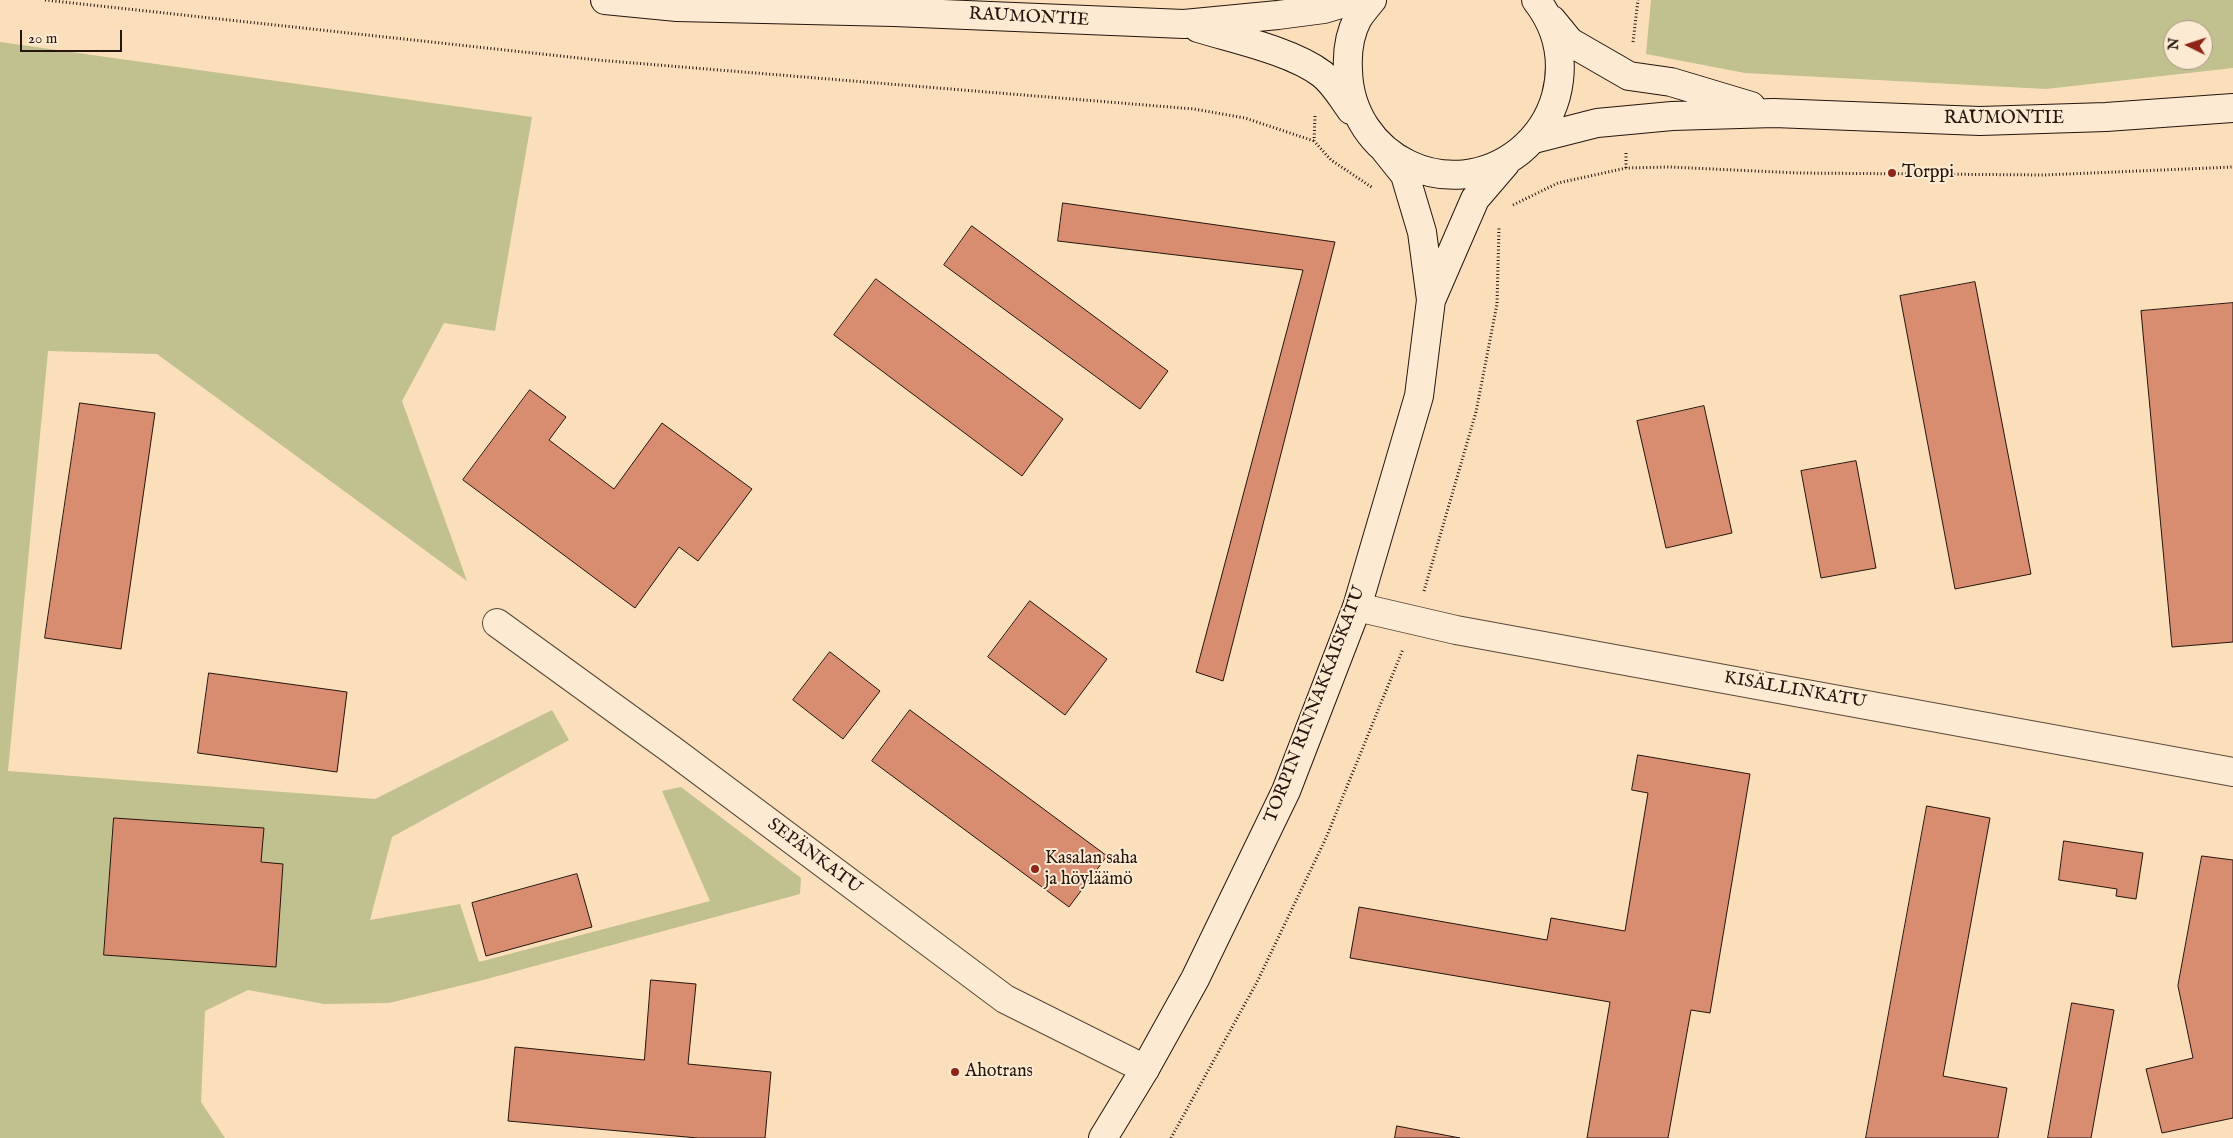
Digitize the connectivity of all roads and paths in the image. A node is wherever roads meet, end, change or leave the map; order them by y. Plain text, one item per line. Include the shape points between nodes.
1 (45, 0) edge
2 (605, 0) edge
3 (1354, 0) edge
4 (1372, 0) edge
5 (1542, 7) edge
6 (1184, 24) junction
7 (2233, 108) edge
8 (1774, 113) junction
9 (1360, 121) junction
10 (1534, 139) junction
11 (1314, 141) dead end
12 (1385, 150) junction
13 (1508, 160) junction
14 (2233, 167) edge
15 (1626, 168) dead end
16 (1499, 221) dead end
17 (1431, 300) junction
18 (1357, 607) junction
19 (1415, 620) junction
20 (497, 623) dead end
21 (2233, 772) edge
22 (1145, 1069) junction
23 (1103, 1138) edge
24 (1171, 1138) edge

1 - 11 path via 597,60 1194,109 1245,118
2 - 6 main road, RAUMONTIE via 677,7
3 - 6 main road, RAUMONTIE via 1324,9
4 - 9 main road via 1357,20 1348,53 1348,88
5 - 8 main road, RAUMONTIE via 1570,42 1630,76 1671,82
5 - 10 main road via 1559,45 1561,79 1552,111
6 - 9 main road, RAUMONTIE via 1277,51 1320,72
7 - 8 main road, RAUMONTIE via 1980,121
8 - 10 main road, RAUMONTIE via 1672,116 1597,123
9 - 12 main road, RAUMONTIE
10 - 13 main road
12 - 13 main road via 1413,167 1445,175 1478,173
12 - 17 main road, TORPIN RINNAKKAISKATU via 1405,175 1410,189 1422,232
13 - 17 main road, TORPIN RINNAKKAISKATU via 1475,199
14 - 15 path via 2044,175
16 - 19 path via 1497,304 1476,412
17 - 18 main road, TORPIN RINNAKKAISKATU via 1419,396
18 - 19 main road, KISÄLLINKATU
18 - 22 main road, TORPIN RINNAKKAISKATU via 1286,791 1195,979
19 - 21 main road, KISÄLLINKATU
19 - 24 path via 1326,838 1257,982
20 - 22 main road, SEPÄNKATU via 1005,1000
22 - 23 main road, TORPIN RINNAKKAISKATU

